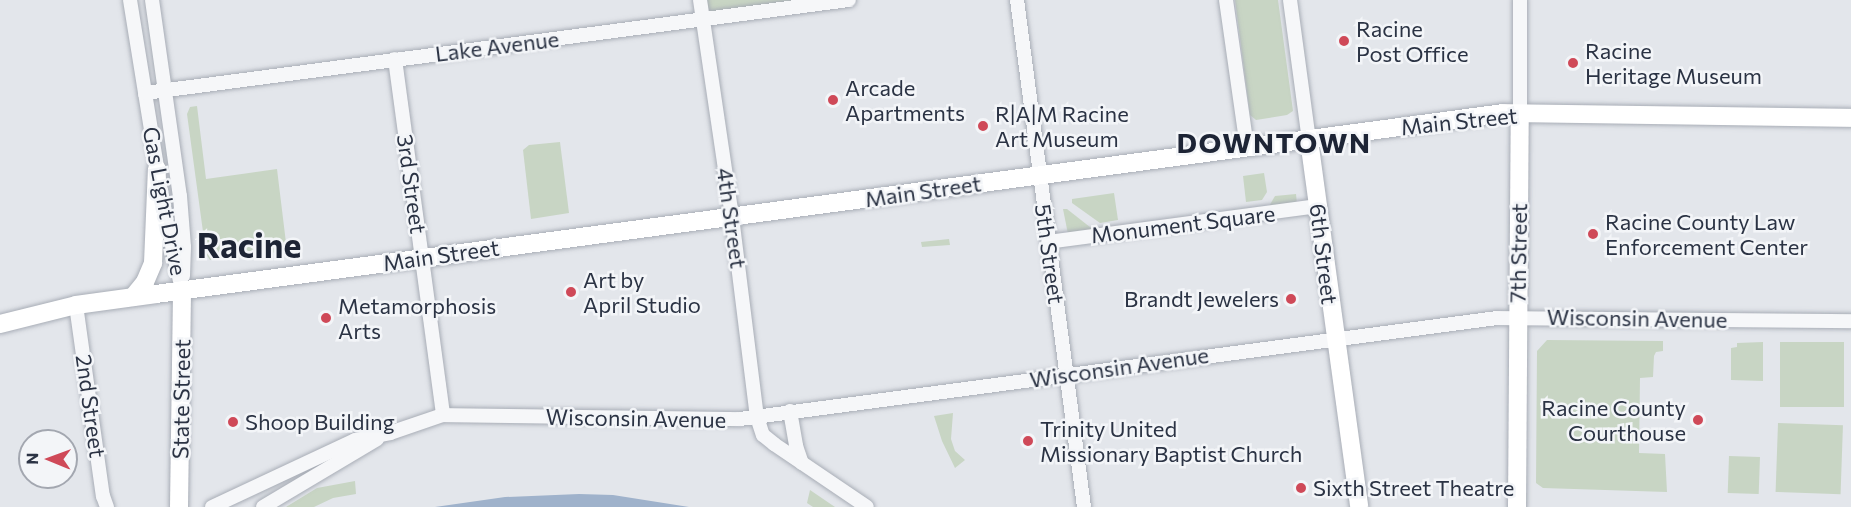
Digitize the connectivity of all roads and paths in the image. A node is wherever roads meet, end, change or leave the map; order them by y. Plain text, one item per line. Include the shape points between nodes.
1 (130, 0) edge
2 (152, 0) edge
3 (700, 0) edge
4 (849, 0) edge
5 (1017, 0) edge
6 (1226, 0) edge
7 (1290, 0) edge
8 (1520, 0) edge
9 (703, 20) junction
10 (395, 59) junction
11 (166, 90) junction
12 (145, 93) junction
13 (1520, 114) junction
14 (1851, 118) edge
15 (1309, 140) junction
16 (1247, 148) junction
17 (157, 169) junction
18 (1040, 176) junction
19 (1317, 206) junction
20 (732, 217) junction
21 (1048, 242) junction
22 (422, 258) junction
23 (182, 290) junction
24 (133, 297) junction
25 (76, 305) junction
26 (1517, 317) junction
27 (1851, 321) edge
28 (0, 324) edge
29 (1335, 338) junction
30 (1066, 374) junction
31 (790, 411) junction
32 (443, 415) junction
33 (757, 417) junction
34 (390, 433) junction
35 (802, 463) junction
36 (107, 507) edge
37 (179, 507) edge
38 (212, 507) edge
39 (263, 507) edge
40 (867, 507) edge
41 (1084, 507) edge
42 (1359, 507) edge
43 (1517, 507) edge

1 - 12 street, Gas Light Drive
2 - 11 street, Gas Light Drive
3 - 9 street, 4th Street
4 - 9 street, Lake Avenue
5 - 18 street, 5th Street
6 - 16 street
7 - 15 street, 6th Street
8 - 13 street, 7th Street
9 - 10 street, Lake Avenue
9 - 20 street, 4th Street
10 - 11 street, Lake Avenue
10 - 22 street, 3rd Street
11 - 12 street, Lake Avenue
11 - 23 street, Gas Light Drive via 184,229
12 - 17 street, Gas Light Drive
13 - 14 main road, Main Street
13 - 15 main road, Main Street via 1503,113
13 - 26 main road, 7th Street
15 - 16 main road, Main Street
15 - 19 main road, 6th Street
16 - 18 main road, Main Street
17 - 23 street, Gas Light Drive
17 - 24 main road via 153,263
18 - 20 main road, Main Street
18 - 21 street, 5th Street
19 - 21 street, Monument Square
19 - 29 main road, 6th Street
20 - 22 main road, Main Street
20 - 33 street, 4th Street
21 - 30 street, 5th Street
22 - 23 main road, Main Street
22 - 32 street, 3rd Street
23 - 24 main road, Main Street
23 - 37 main road, State Street
24 - 25 main road, Main Street
25 - 28 main road, Main Street
25 - 36 street, 2nd Street
26 - 27 street, Wisconsin Avenue
26 - 29 street, Wisconsin Avenue
26 - 43 main road, 7th Street
29 - 30 street, Wisconsin Avenue
29 - 42 main road, 6th Street
30 - 31 street, Wisconsin Avenue
30 - 41 street, 5th Street
31 - 33 street, Wisconsin Avenue
31 - 35 street
32 - 33 street, Wisconsin Avenue
32 - 34 street, Wisconsin Avenue
33 - 35 street via 763,435
34 - 38 street, Wisconsin Avenue via 355,440
34 - 39 street, Wisconsin Avenue
35 - 40 street

